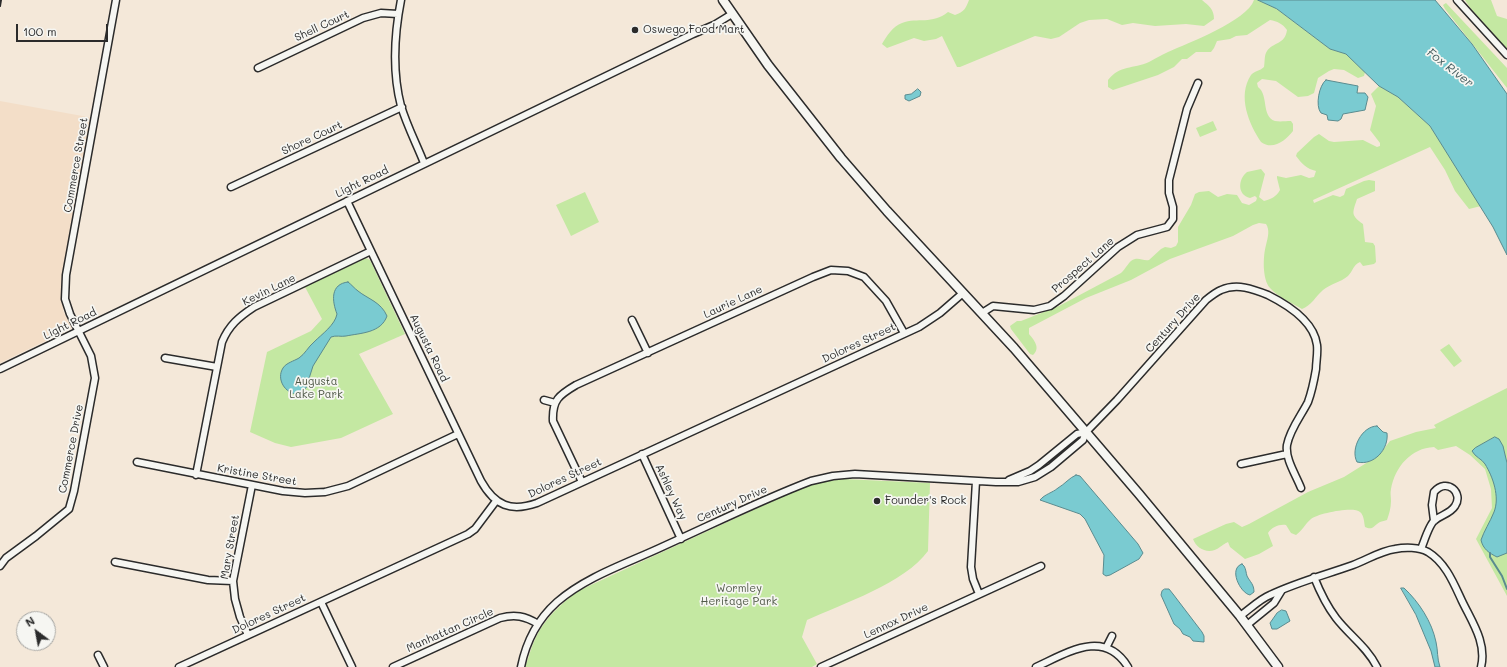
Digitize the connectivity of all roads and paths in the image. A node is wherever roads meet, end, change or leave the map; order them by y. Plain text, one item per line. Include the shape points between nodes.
1 (116, 0) edge
2 (401, 0) edge
3 (723, 0) edge
4 (1457, 0) edge
5 (398, 14) junction
6 (732, 14) junction
7 (1507, 55) edge
8 (258, 68) dead end
9 (1198, 83) dead end
10 (402, 107) junction
11 (424, 163) junction
12 (231, 188) dead end
13 (346, 201) junction
14 (371, 251) junction
15 (963, 293) junction
16 (982, 313) junction
17 (632, 320) dead end
18 (79, 331) junction
19 (904, 333) junction
20 (648, 353) junction
21 (165, 358) dead end
22 (217, 367) junction
23 (0, 369) edge
24 (544, 400) dead end
25 (554, 403) junction
26 (1086, 432) junction
27 (458, 434) junction
28 (642, 454) junction
29 (1286, 454) junction
30 (137, 462) dead end
31 (1241, 464) dead end
32 (196, 475) junction
33 (976, 481) junction
34 (582, 482) junction
35 (252, 485) junction
36 (1302, 488) dead end
37 (496, 501) junction
38 (1434, 521) junction
39 (681, 538) junction
40 (1421, 549) junction
41 (115, 562) dead end
42 (0, 566) edge
43 (1041, 566) dead end
44 (1314, 577) junction
45 (233, 581) junction
46 (1282, 590) junction
47 (979, 594) junction
48 (321, 602) junction
49 (1240, 616) junction
50 (538, 624) junction
51 (1247, 625) junction
52 (248, 635) junction
53 (1112, 636) dead end
54 (1106, 648) junction
55 (98, 655) dead end
56 (104, 667) edge
57 (179, 667) edge
58 (352, 667) edge
59 (393, 667) edge
60 (521, 667) edge
61 (820, 667) edge
62 (1036, 667) edge
63 (1128, 667) edge
64 (1278, 667) edge
65 (1377, 667) edge
66 (1481, 667) edge

1 - 18 street, Commerce Street via 66,274 65,299
2 - 5 street
3 - 6 main road
4 - 7 street
5 - 8 street, Shell Court via 381,13 363,18
5 - 10 street via 394,57
6 - 11 street, Light Road via 714,25
6 - 15 main road via 828,143
9 - 16 street, Prospect Lane via 1187,109 1169,180 1169,193 1174,207 1173,219 1168,227 1137,235 1118,247 1050,306 1034,310 993,306
10 - 11 street
10 - 12 street, Shore Court
11 - 13 street, Light Road
13 - 14 street, Augusta Road
13 - 18 street, Light Road
14 - 22 street, Kevin Lane via 239,316 226,333
14 - 27 street, Augusta Road
15 - 16 main road
15 - 19 street, Dolores Street via 935,317
16 - 26 main road
17 - 20 street
18 - 23 street, Light Road
18 - 42 street, Commerce Drive via 91,356 95,378 69,509 6,558
19 - 20 street, Laurie Lane via 886,301 864,276 848,271 831,270
19 - 28 street, Dolores Street
20 - 25 street, Laurie Lane via 576,385 563,393
21 - 22 street
22 - 32 street, Kevin Lane
24 - 25 street
25 - 34 street via 554,421
26 - 29 street, Century Drive via 1118,400 1206,300 1221,290 1241,286 1258,291 1292,309 1312,331 1317,344 1313,387 1290,436
26 - 33 street, Century Drive via 1082,440 1044,472 1027,480
26 - 49 main road
27 - 35 street, Kristine Street via 348,486 326,492 283,491
27 - 37 street, Augusta Road via 485,488
28 - 34 street, Dolores Street
28 - 39 street, Ashley Way
29 - 31 street
29 - 36 street
30 - 32 street, Kristine Street
32 - 35 street, Kristine Street
33 - 39 street, Century Drive via 869,475 833,476 792,488
33 - 47 street via 971,567
34 - 37 street, Dolores Street via 528,506 518,508
35 - 45 street, Mary Street
37 - 48 street, Dolores Street via 475,529 468,534
38 - 38 street via 1451,510 1458,500 1454,489 1448,485 1442,485 1434,492
38 - 40 street
39 - 50 street, Century Drive via 575,588 556,603
40 - 44 street via 1396,548
40 - 66 street via 1438,560 1451,578 1479,636 1483,650
41 - 45 street via 208,580
43 - 47 street, Lennox Drive
44 - 46 street
44 - 65 street via 1336,619 1363,645
45 - 52 street, Mary Street via 240,618
46 - 49 street via 1269,595
46 - 51 street via 1274,604
47 - 61 street, Lennox Drive
48 - 52 street, Dolores Street
48 - 58 street
49 - 51 main road
50 - 59 street, Manhattan Circle via 525,617 500,618
50 - 60 street, Century Drive via 529,641
51 - 64 main road
52 - 57 street, Dolores Street
53 - 54 street
54 - 62 street via 1079,647
54 - 63 street via 1118,655
55 - 56 street

